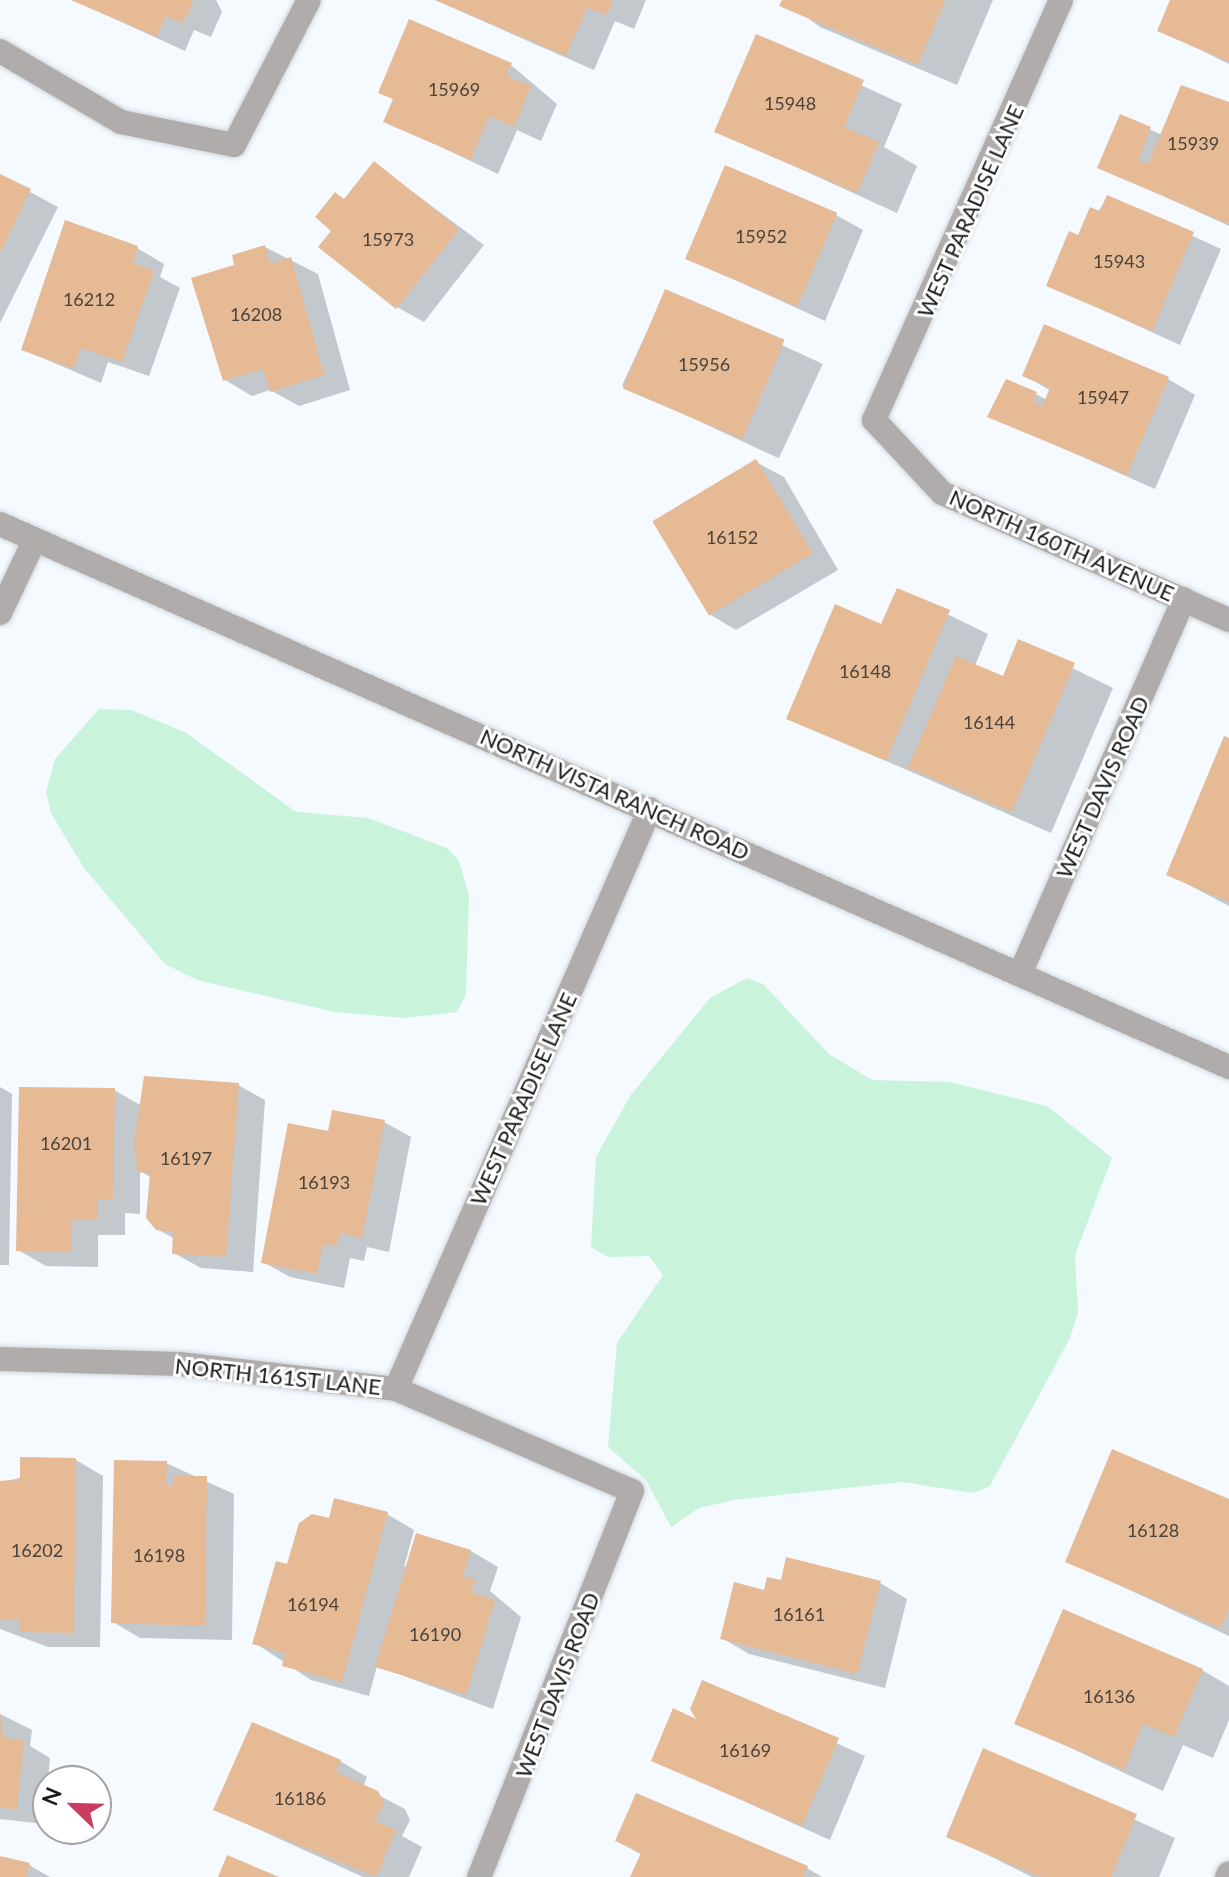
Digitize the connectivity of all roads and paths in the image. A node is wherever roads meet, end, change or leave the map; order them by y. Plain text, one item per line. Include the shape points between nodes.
1 (309, 0) edge
2 (1061, 0) edge
3 (0, 51) edge
4 (874, 420) joint
5 (0, 524) edge
6 (34, 541) junction
7 (1184, 599) junction
8 (0, 613) edge
9 (1229, 620) edge
10 (650, 809) junction
11 (1020, 974) junction
12 (1229, 1067) edge
13 (0, 1359) edge
14 (396, 1389) junction
15 (632, 1491) joint
16 (479, 1877) edge

1 - 3 street via 234,145 121,122
2 - 4 street, WEST PARADISE LANE
4 - 7 street, NORTH 160TH AVENUE via 942,493
5 - 6 street, NORTH VISTA RANCH ROAD
6 - 8 street
6 - 10 street, NORTH VISTA RANCH ROAD
7 - 9 street, NORTH 160TH AVENUE
7 - 11 street, WEST DAVIS ROAD
10 - 11 street, NORTH VISTA RANCH ROAD
10 - 14 street, WEST PARADISE LANE
11 - 12 street, NORTH VISTA RANCH ROAD
13 - 14 street, NORTH 161ST LANE via 180,1364
14 - 15 street, NORTH 161ST LANE
15 - 16 street, WEST DAVIS ROAD

